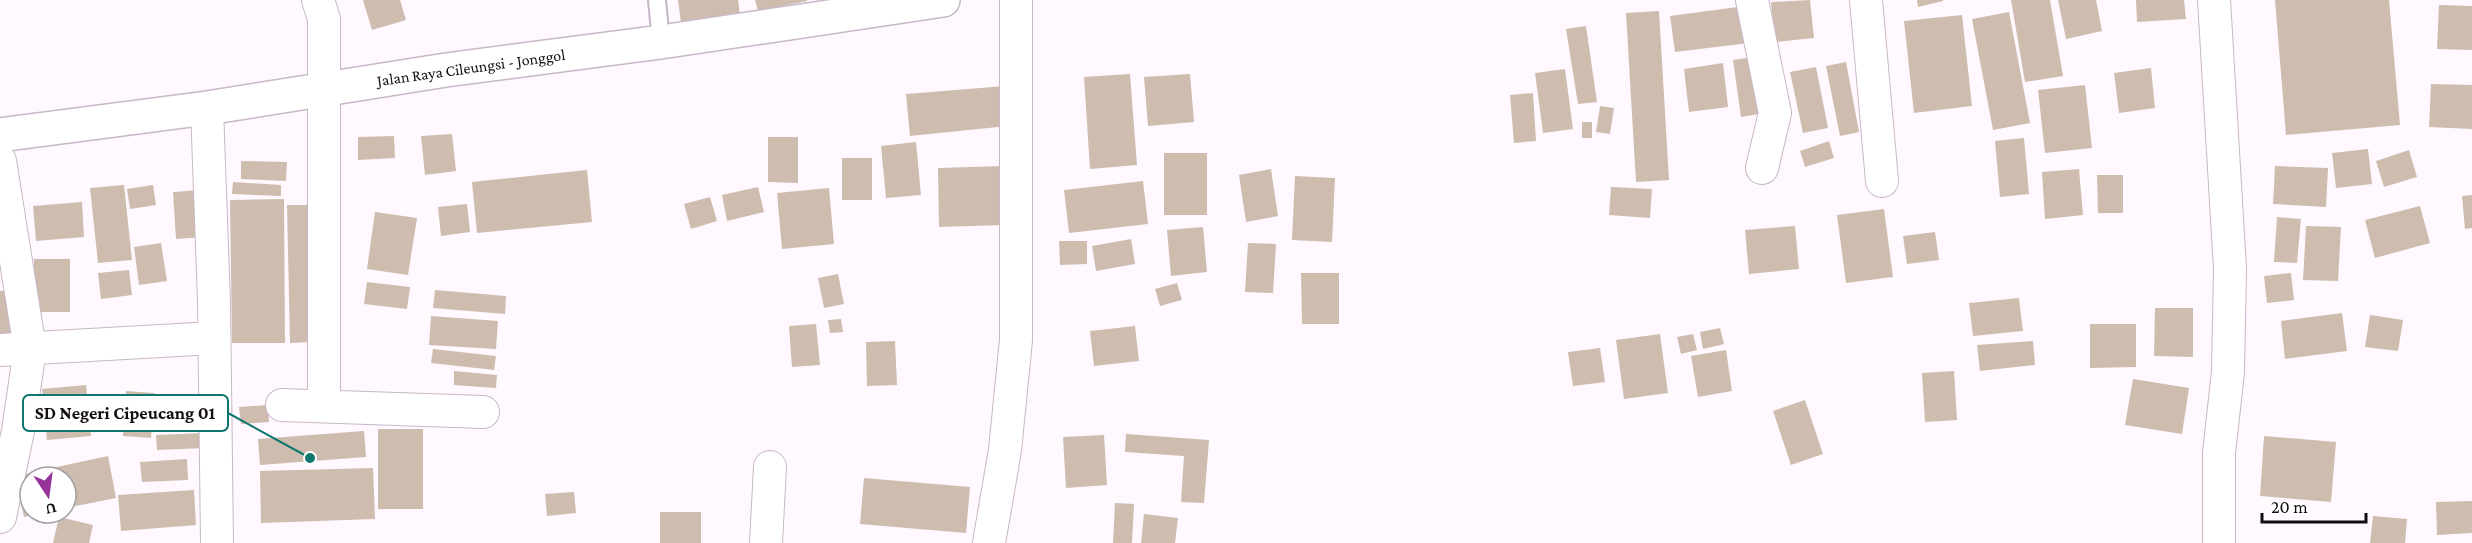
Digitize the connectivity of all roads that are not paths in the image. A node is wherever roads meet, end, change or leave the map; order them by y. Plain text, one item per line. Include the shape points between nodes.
1 (318, 0) edge
2 (657, 0) edge
3 (943, 0) edge
4 (1016, 0) edge
5 (1752, 0) edge
6 (1866, 0) edge
7 (2214, 0) edge
8 (661, 42) junction
9 (325, 88) junction
10 (207, 108) junction
11 (0, 135) edge
12 (0, 161) edge
13 (1762, 168) dead end
14 (1882, 181) dead end
15 (214, 338) junction
16 (15, 350) edge
17 (282, 405) dead end
18 (324, 405) junction
19 (483, 412) dead end
20 (770, 467) dead end
21 (0, 517) edge
22 (217, 543) edge
23 (766, 543) edge
24 (989, 543) edge
25 (2219, 543) edge

1 - 9 street via 324,19
2 - 8 lane
3 - 8 main road, Jalan Raya Cileungsi - Jonggol
4 - 24 street via 1016,340 1005,450
5 - 13 street via 1775,113
6 - 14 street
7 - 25 street via 2230,269 2228,372 2219,453
8 - 9 main road, Jalan Raya Cileungsi - Jonggol
9 - 10 main road, Jalan Raya Cileungsi - Jonggol
9 - 18 street
10 - 11 main road, Jalan Raya Cileungsi - Jonggol
10 - 15 street
12 - 16 street
15 - 16 street
15 - 22 street
16 - 21 street via 18,431
17 - 18 street
18 - 19 street
20 - 23 street

